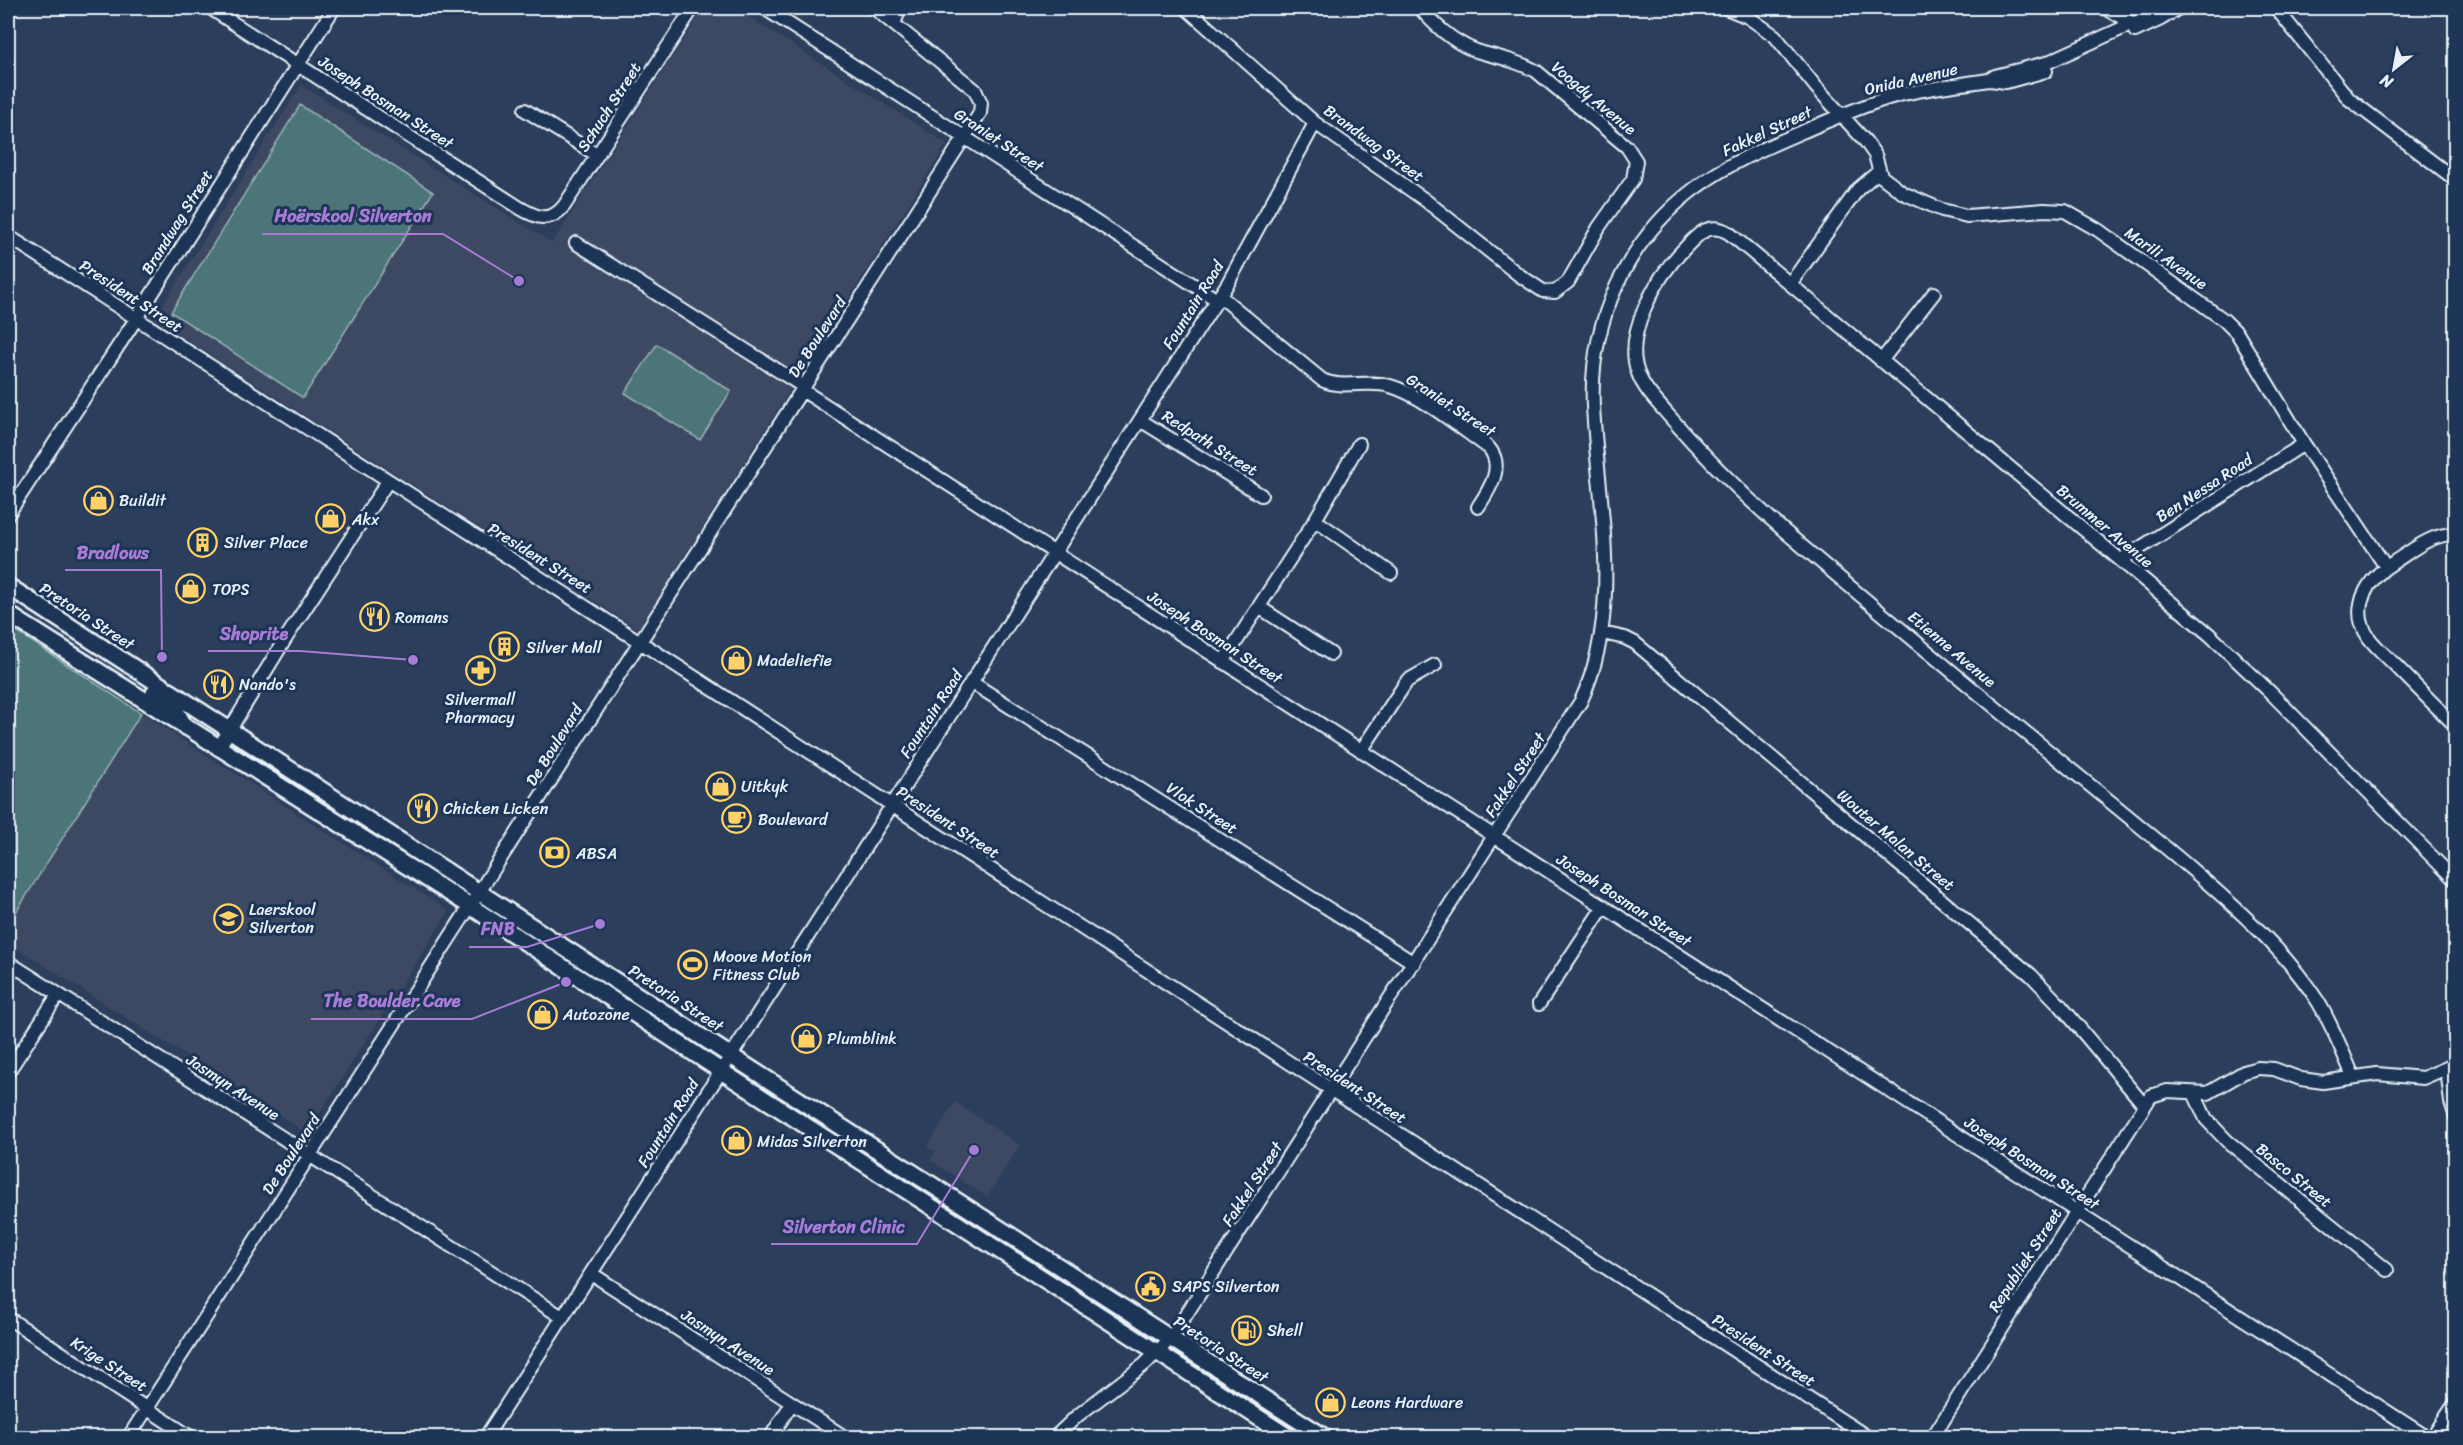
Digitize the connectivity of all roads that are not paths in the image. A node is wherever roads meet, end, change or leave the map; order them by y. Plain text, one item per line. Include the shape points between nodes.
1 (210, 8) edge
2 (334, 8) edge
3 (693, 8) edge
4 (764, 8) edge
5 (874, 8) edge
6 (900, 8) edge
7 (1186, 8) edge
8 (1420, 8) edge
9 (1726, 8) edge
10 (2105, 8) edge
11 (2167, 8) edge
12 (2179, 8) edge
13 (2276, 8) edge
14 (2132, 23) junction
15 (894, 24) junction
16 (2105, 37) junction
17 (297, 64) junction
18 (1989, 80) junction
19 (525, 110) dead end
20 (1842, 115) junction
21 (1315, 123) junction
22 (964, 138) junction
23 (597, 155) junction
24 (1878, 171) junction
25 (2456, 180) edge
26 (546, 218) joint
27 (1708, 228) joint
28 (8, 236) edge
29 (576, 243) dead end
30 (1790, 284) junction
31 (1552, 292) joint
32 (1934, 293) dead end
33 (1218, 298) junction
34 (136, 319) junction
35 (1881, 361) junction
36 (803, 388) junction
37 (1140, 420) junction
38 (1359, 444) dead end
39 (2304, 444) junction
40 (388, 481) junction
41 (1261, 495) dead end
42 (1478, 507) dead end
43 (8, 514) edge
44 (1315, 520) junction
45 (2456, 534) edge
46 (1054, 553) junction
47 (2121, 560) junction
48 (2386, 567) junction
49 (1391, 573) dead end
50 (8, 586) edge
51 (1259, 607) junction
52 (8, 614) edge
53 (50, 614) junction
54 (1602, 633) junction
55 (640, 642) junction
56 (1331, 654) dead end
57 (1223, 662) junction
58 (1435, 666) dead end
59 (971, 682) junction
60 (2456, 726) edge
61 (185, 728) junction
62 (229, 729) junction
63 (218, 749) junction
64 (1361, 751) junction
65 (892, 805) junction
66 (1495, 836) junction
67 (2456, 881) edge
68 (481, 892) junction
69 (470, 906) junction
70 (1604, 906) junction
71 (8, 962) edge
72 (1414, 963) junction
73 (58, 995) junction
74 (1539, 1004) dead end
75 (731, 1056) junction
76 (2451, 1067) edge
77 (721, 1071) junction
78 (8, 1072) edge
79 (2353, 1076) junction
80 (1331, 1091) junction
81 (2194, 1093) junction
82 (2144, 1104) junction
83 (2456, 1117) edge
84 (310, 1156) junction
85 (2076, 1211) junction
86 (2387, 1270) dead end
87 (592, 1274) junction
88 (562, 1317) junction
89 (8, 1318) edge
90 (1171, 1338) junction
91 (1157, 1353) junction
92 (2456, 1402) edge
93 (792, 1403) junction
94 (146, 1408) junction
95 (128, 1437) edge
96 (192, 1437) edge
97 (485, 1437) edge
98 (770, 1437) edge
99 (846, 1437) edge
100 (1054, 1437) edge
101 (1290, 1437) edge
102 (1326, 1437) edge
103 (1869, 1437) edge
104 (1932, 1437) edge
105 (2430, 1437) edge

1 - 17 street, Joseph Bosman Street
2 - 17 street, Brandwag Street
3 - 23 street, Schuch Street
4 - 22 street, Graniet Street
5 - 15 street
6 - 15 street
7 - 21 street, Brandwag Street
8 - 31 street, Voogdy Avenue via 1462,45 1536,71 1635,158 1633,179 1599,226 1572,277
9 - 20 street, Marili Avenue via 1748,17 1775,36
10 - 14 street
10 - 16 street
11 - 14 street, Onida Avenue
12 - 18 street, Onida Avenue via 2051,70 2006,82
13 - 25 street via 2349,99
14 - 16 street, Onida Avenue
15 - 22 street, De Boulevard via 975,90 980,113
16 - 18 street, Onida Avenue via 2046,63
17 - 26 street, Joseph Bosman Street via 520,208 535,217
17 - 34 street, Brandwag Street
18 - 20 street, Onida Avenue via 1899,95
19 - 23 street
20 - 24 street, Marili Avenue via 1872,150
20 - 54 street, Fakkel Street via 1756,152 1696,188 1654,227 1616,286 1599,337 1593,382 1606,585
21 - 31 street, Brandwag Street via 1441,212 1538,289
21 - 33 street, Fountain Road
22 - 33 street, Graniet Street
22 - 36 street, De Boulevard
23 - 26 street, Schuch Street via 560,211
24 - 30 street via 1858,189
24 - 39 street, Marili Avenue via 1903,193 1950,212 1975,216 2055,210 2072,214 2098,230 2234,329
27 - 30 street, Brummer Avenue via 1730,233
27 - 79 street, Etienne Avenue via 1671,263 1653,290 1634,344 1635,363 1644,385 1702,454 1756,506 2249,919 2318,1001
28 - 34 street, President Street
29 - 36 street, Joseph Bosman Street
30 - 35 street, Brummer Avenue
32 - 35 street
33 - 37 street, Fountain Road
33 - 42 street, Graniet Street via 1322,380 1333,384 1392,386 1489,448 1496,471
34 - 40 street, President Street
34 - 43 street, Brandwag Street
35 - 47 street, Brummer Avenue
36 - 46 street, Joseph Bosman Street
36 - 55 street, De Boulevard
37 - 41 street, Redpath Street
37 - 46 street, Fountain Road
38 - 44 street
39 - 47 street, Ben Nessa Road
39 - 48 street, Marili Avenue
40 - 55 street, President Street
40 - 62 street
44 - 49 street
44 - 51 street
45 - 48 street via 2428,540
46 - 57 street, Joseph Bosman Street
46 - 59 street, Fountain Road
47 - 67 street, Brummer Avenue via 2239,662
48 - 60 street via 2369,583 2361,599 2365,629
50 - 53 main road, Pretoria Street
51 - 56 street
51 - 57 street
52 - 61 main road
53 - 61 main road via 57,629 174,707
53 - 62 main road, Pretoria Street
54 - 66 street, Fakkel Street via 1581,700
54 - 82 street, Wouter Malan Street via 1635,643 2018,964 2057,1001
55 - 65 street, President Street
55 - 68 street, De Boulevard
57 - 64 street, Joseph Bosman Street
58 - 64 street via 1407,681
59 - 65 street, Fountain Road
59 - 72 street, Vlok Street
61 - 63 main road
62 - 63 street
62 - 68 main road, Pretoria Street
63 - 69 main road
64 - 66 street, Joseph Bosman Street
65 - 75 street, Fountain Road
65 - 80 street, President Street
66 - 70 street, Joseph Bosman Street
66 - 72 street, Fakkel Street
68 - 69 street, De Boulevard
68 - 75 main road, Pretoria Street
69 - 77 main road
69 - 84 street, De Boulevard
70 - 74 street
70 - 85 street, Joseph Bosman Street
71 - 73 street, Jasmyn Avenue
72 - 80 street, Fakkel Street
73 - 78 street
73 - 84 street, Jasmyn Avenue
75 - 77 street, Fountain Road
75 - 90 main road, Pretoria Street
76 - 79 street via 2416,1079 2377,1074
76 - 83 street via 2452,1108
77 - 87 street, Fountain Road
77 - 91 main road
79 - 81 street via 2328,1082 2311,1081 2258,1068 2213,1091
80 - 90 street, Fakkel Street
80 - 103 street, President Street
81 - 82 street via 2161,1092
81 - 86 street, Basco Street via 2206,1119 2227,1142
82 - 85 street, Republiek Street
84 - 88 street, Jasmyn Avenue
84 - 94 street, De Boulevard
85 - 104 street, Republiek Street
85 - 105 street, Joseph Bosman Street
87 - 88 street, Fountain Road
87 - 93 street, Jasmyn Avenue
88 - 97 street, Fountain Road
89 - 94 street, Krige Street
90 - 91 street, Fakkel Street
90 - 102 main road, Pretoria Street
91 - 100 street, Fakkel Street
91 - 101 main road
92 - 105 street
93 - 98 street
93 - 99 street, Jasmyn Avenue
94 - 95 street, De Boulevard
94 - 96 street, Krige Street

